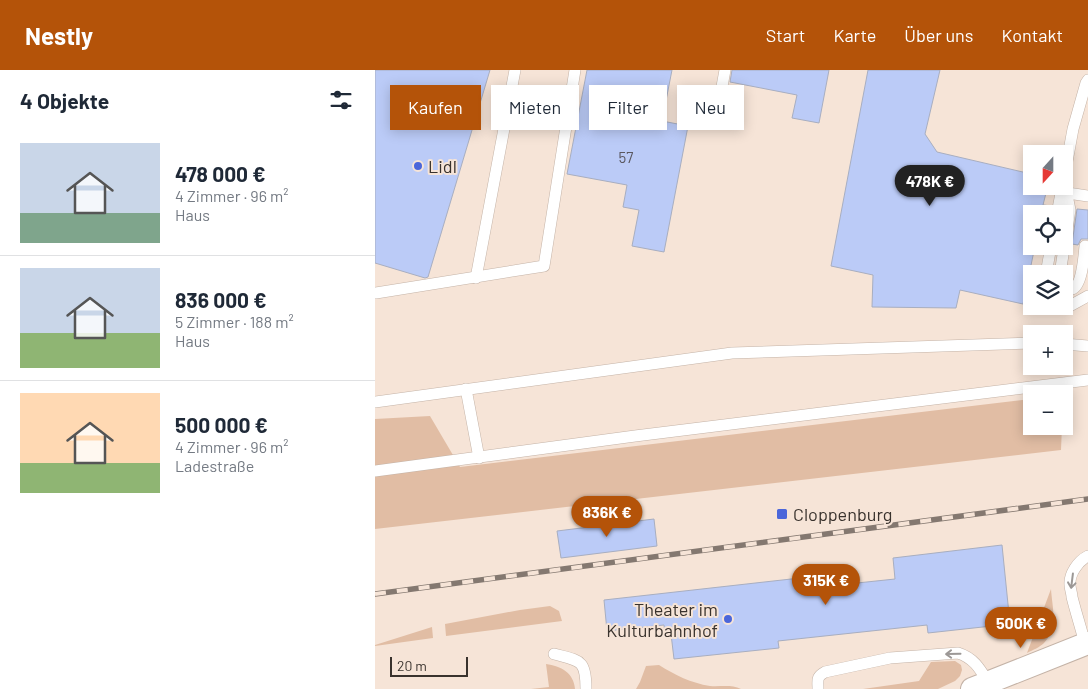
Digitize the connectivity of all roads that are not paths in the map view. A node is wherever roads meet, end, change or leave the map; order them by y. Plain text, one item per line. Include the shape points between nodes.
1 (515, 70) edge
2 (575, 70) edge
3 (725, 70) edge
4 (1088, 80) edge
5 (722, 85) edge
6 (1070, 145) edge
7 (1065, 195) edge
8 (1085, 195) edge
9 (1088, 206) edge
10 (1085, 246) dead end
11 (1062, 265) edge
12 (477, 278) junction
13 (1073, 288) edge
14 (376, 293) dead end
15 (1088, 296) edge
16 (1073, 304) edge
17 (1023, 343) edge
18 (1073, 345) edge
19 (1088, 346) edge
20 (1088, 380) edge
21 (466, 390) junction
22 (375, 402) edge
23 (479, 458) junction
24 (375, 472) edge
25 (1088, 556) edge
26 (1088, 610) edge
27 (1076, 613) junction
28 (1087, 643) edge
29 (554, 654) dead end
30 (980, 686) edge
31 (586, 689) edge
32 (819, 689) edge

1 - 12 lane
2 - 12 lane via 544,266
3 - 5 lane
4 - 6 lane
7 - 11 lane via 1071,210
8 - 9 lane
10 - 13 lane via 1078,283
12 - 14 lane
15 - 16 lane
17 - 21 lane via 732,353
18 - 19 lane
20 - 23 lane
21 - 22 lane
21 - 23 lane
23 - 24 lane
25 -> 27 lane via 1076,566 1070,585
26 - 27 lane
27 - 28 lane
28 - 30 street
29 - 31 lane via 582,664
30 -> 32 lane via 978,666 958,653 890,658 825,672 817,680

